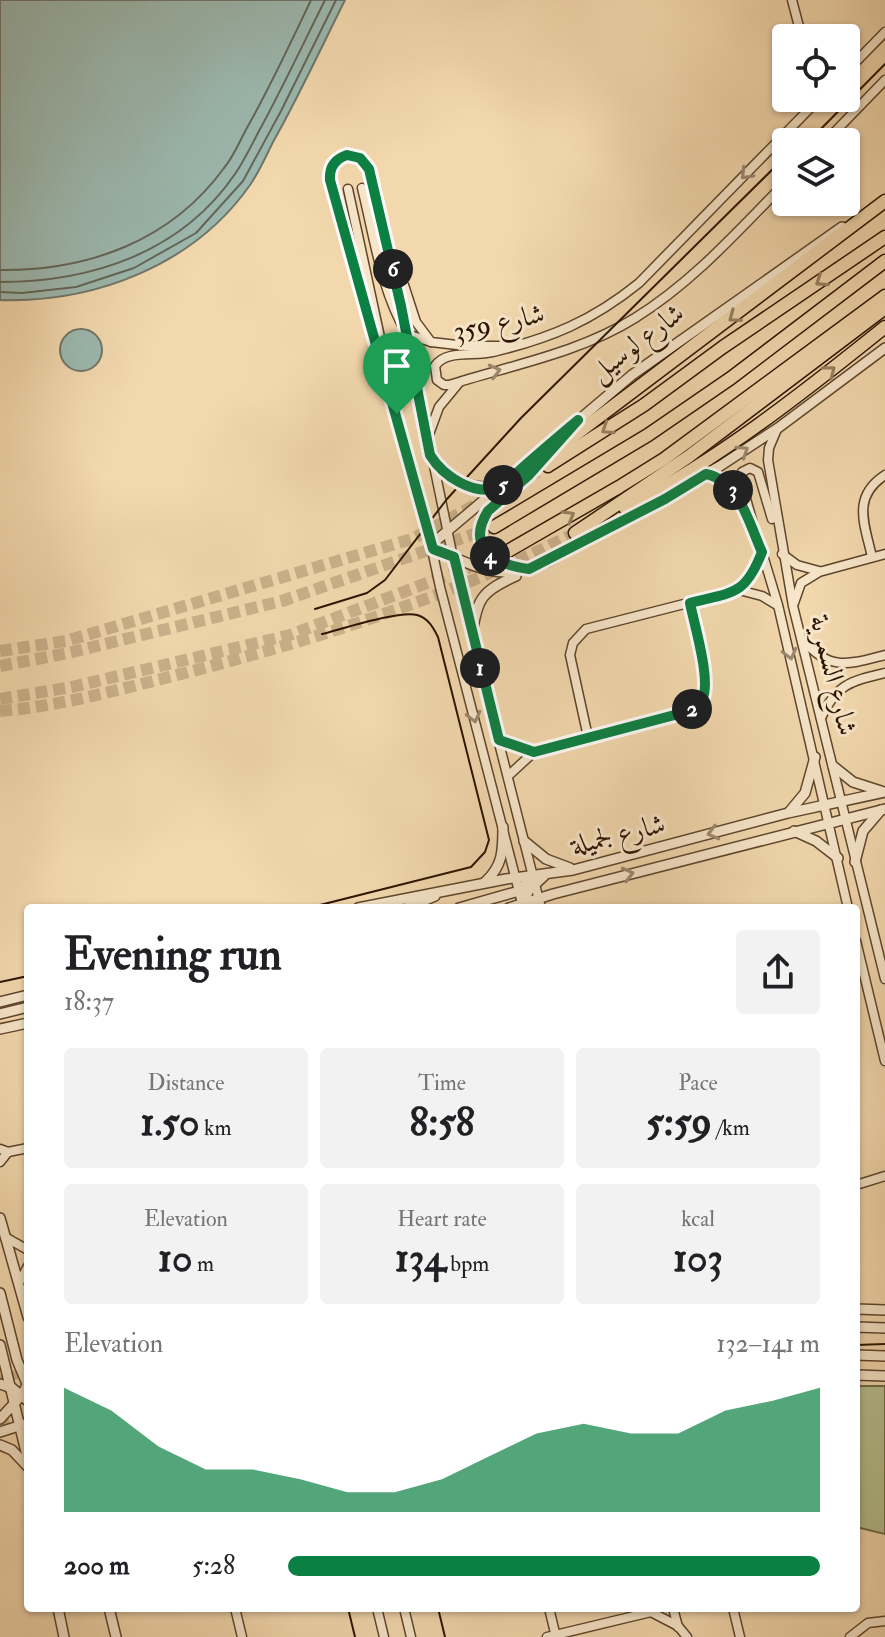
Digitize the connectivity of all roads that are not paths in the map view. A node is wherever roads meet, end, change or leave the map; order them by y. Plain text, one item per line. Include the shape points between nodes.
1 (792, 0) edge
2 (798, 24) edge
3 (885, 32) edge
4 (860, 57) edge
5 (885, 80) edge
6 (804, 112) edge
7 (839, 128) edge
8 (362, 188) dead end
9 (348, 189) dead end
10 (772, 196) edge
11 (885, 200) edge
12 (885, 237) edge
13 (885, 261) edge
14 (393, 271) junction
15 (885, 296) edge
16 (885, 308) edge
17 (885, 327) edge
18 (407, 334) junction
19 (431, 342) junction
20 (517, 346) junction
21 (885, 348) edge
22 (463, 380) junction
23 (397, 414) junction
24 (578, 420) junction
25 (778, 428) junction
26 (427, 442) junction
27 (430, 455) junction
28 (706, 474) junction
29 (885, 475) edge
30 (501, 487) junction
31 (494, 527) tunnel mouth
32 (449, 530) junction
33 (433, 547) junction
34 (762, 552) junction
35 (782, 554) junction
36 (885, 554) edge
37 (501, 555) tunnel mouth
38 (454, 557) junction
39 (872, 557) junction
40 (529, 569) junction
41 (819, 572) junction
42 (739, 590) junction
43 (690, 603) junction
44 (778, 605) junction
45 (793, 606) junction
46 (472, 635) junction
47 (801, 638) junction
48 (885, 655) edge
49 (885, 673) edge
50 (821, 719) junction
51 (588, 737) junction
52 (499, 740) junction
53 (534, 752) junction
54 (815, 757) junction
55 (833, 766) junction
56 (508, 776) junction
57 (885, 792) edge
58 (842, 801) junction
59 (825, 804) junction
60 (883, 810) edge
61 (788, 813) junction
62 (845, 819) junction
63 (829, 822) junction
64 (503, 827) junction
65 (794, 831) junction
66 (524, 841) junction
67 (838, 858) junction
68 (855, 862) junction
69 (573, 870) junction
70 (515, 878) junction
71 (533, 880) junction
72 (483, 883) junction
73 (519, 891) junction
74 (445, 892) junction
75 (380, 904) edge
76 (416, 904) edge
77 (473, 904) edge
78 (522, 904) edge
79 (524, 904) edge
80 (540, 904) edge
81 (847, 904) edge
82 (873, 930) junction
83 (885, 939) edge
84 (860, 966) edge
85 (885, 979) edge
86 (24, 996) edge
87 (0, 1002) edge
88 (24, 1008) edge
89 (0, 1014) edge
90 (24, 1024) edge
91 (0, 1029) edge
92 (885, 1061) edge
93 (24, 1148) edge
94 (4, 1151) edge
95 (0, 1162) edge
96 (883, 1179) edge
97 (860, 1184) edge
98 (0, 1218) edge
99 (5, 1237) junction
100 (24, 1248) edge
101 (24, 1274) edge
102 (19, 1283) junction
103 (0, 1293) edge
104 (24, 1302) edge
105 (860, 1309) edge
106 (885, 1310) edge
107 (860, 1327) edge
108 (885, 1328) edge
109 (0, 1345) edge
110 (860, 1355) edge
111 (885, 1356) edge
112 (24, 1359) edge
113 (17, 1360) junction
114 (2, 1363) edge
115 (860, 1375) edge
116 (24, 1376) edge
117 (885, 1376) edge
118 (0, 1384) edge
119 (12, 1388) junction
120 (23, 1400) edge
121 (0, 1419) edge
122 (23, 1424) edge
123 (0, 1432) edge
124 (0, 1445) edge
125 (24, 1463) edge
126 (59, 1612) edge
127 (110, 1612) edge
128 (236, 1612) edge
129 (378, 1612) edge
130 (405, 1612) edge
131 (550, 1612) edge
132 (644, 1612) edge
133 (655, 1612) edge
134 (674, 1612) edge
135 (734, 1612) edge
136 (885, 1621) edge
137 (678, 1626) junction
138 (553, 1636) edge
139 (64, 1637) edge
140 (116, 1637) edge
141 (242, 1637) edge
142 (384, 1637) edge
143 (411, 1637) edge
144 (680, 1637) edge
145 (687, 1637) edge
146 (740, 1637) edge
147 (850, 1637) edge

1 - 2 street
3 - 4 street
5 - 7 street
6 -> 20 street, شارع 359 via 639,283 587,320
8 - 18 street via 393,307
9 - 23 street
22 -> 10 street, شارع 359 via 579,345 635,318 680,286
11 - 12 highway via 567,441 548,466
11 - 24 street, شارع لوسيل via 632,375
13 - 31 highway via 648,435
14 - 18 street
14 - 19 street
14 - 23 street via 369,169 360,158 342,157 332,166 330,180
37 -> 15 highway via 664,459
16 -> 17 highway via 688,457 575,533 706,460
18 - 19 street
18 - 26 street
19 - 20 street
20 - 22 street, شارع 359 via 437,362 434,371 440,383
21 - 25 street
22 - 26 street via 439,407
23 - 33 street
24 - 30 street, شارع لوسيل
24 - 40 street via 484,518 482,541 492,559
28 -> 25 street
25 - 35 street, شارع السمرية via 768,460
26 - 27 street
27 - 30 street via 462,484
27 - 32 street
28 - 34 street, شارع السمرية via 733,490
28 - 40 street
29 - 39 street via 863,501
30 - 32 street, شارع لوسيل
32 - 33 street, شارع لوسيل
32 - 38 street
33 - 38 street
33 -> 64 street
34 - 35 street via 740,481 750,468 760,477
34 - 42 street via 751,578
34 - 44 street, شارع السمرية
35 - 41 street
35 - 45 street, شارع السمرية
36 - 39 street
38 - 40 street via 498,572
38 - 46 street
39 - 41 street
40 - 46 street via 486,592 475,612
41 - 45 street via 801,583
42 - 43 street
42 - 44 street
43 - 51 street via 704,674 702,700 686,712
43 - 51 street via 596,625 573,643 571,667
44 -> 54 street, شارع السمرية
45 - 47 street, شارع السمرية
46 - 52 street
47 - 48 street via 821,657 840,664
47 - 50 street, شارع السمرية
49 - 50 street via 845,685 829,700
50 - 55 street, شارع السمرية
51 - 53 street
52 - 53 street
52 - 56 street
53 - 56 street
54 - 59 street, شارع السمرية
54 - 61 street via 805,793
55 - 57 street via 858,785
55 - 58 street, شارع السمرية
56 - 66 street
57 - 58 street, شارع لجميلة
58 - 59 street, شارع لجميلة
58 - 62 street, شارع السمرية
59 - 61 street, شارع لجميلة
59 - 63 street, شارع السمرية
60 - 62 street, شارع لجميلة
60 - 68 street via 863,831
61 -> 69 street, شارع لجميلة
62 - 63 street, شارع لجميلة
62 - 68 street, شارع السمرية
63 - 65 street, شارع لجميلة
63 - 67 street, شارع السمرية
64 - 70 street
64 - 72 street via 502,859
65 - 67 street
80 -> 65 street, شارع لجميلة
66 - 69 street via 546,859
66 - 71 street
67 - 81 street, شارع السمرية
68 - 82 street, شارع السمرية
69 - 71 street, شارع لجميلة
70 - 71 street, شارع لجميلة
70 - 72 street, شارع لجميلة
70 - 73 street
71 - 73 street
71 - 79 street
71 - 80 street
72 - 74 street, شارع لجميلة
73 - 77 street
73 - 78 street
74 - 75 street, شارع لجميلة
74 - 76 street
82 - 83 street
82 - 85 street, شارع السمرية
84 - 92 street
86 - 87 street
88 - 89 street
90 - 91 street
93 - 94 street
94 - 95 street
96 - 97 street
98 - 99 street
99 - 100 street
99 - 102 street
101 - 102 street
102 - 104 street
103 - 113 street
105 - 106 street
107 - 108 street
109 - 114 street
110 - 111 street
112 - 113 street
113 - 114 street
113 - 116 street
114 - 119 street
115 - 117 street
118 - 119 street
119 - 120 street
120 - 121 street
120 - 122 street
122 - 123 street
124 - 125 street
126 - 139 street
127 - 140 street
128 - 141 street
129 - 142 street
130 - 143 street
131 - 138 street
132 - 138 street
133 - 137 street
134 - 137 street
135 - 146 street
136 - 147 street via 862,1625
137 - 144 street
137 - 145 street

